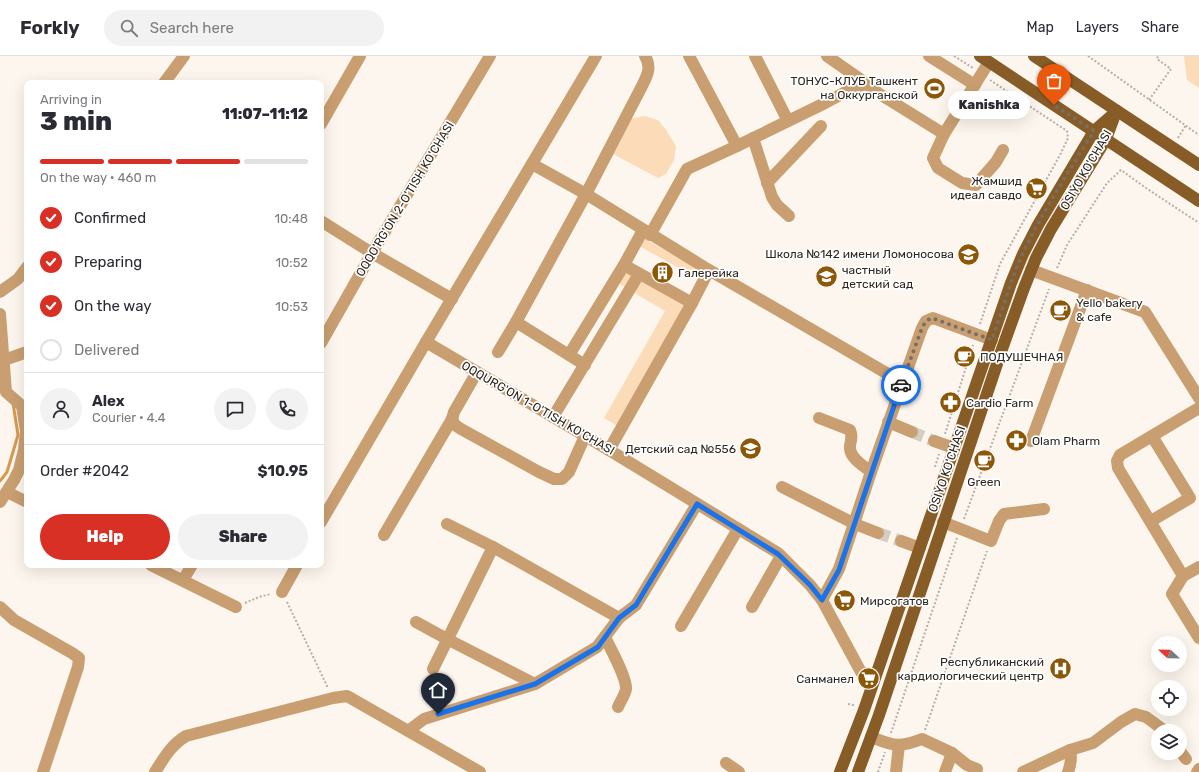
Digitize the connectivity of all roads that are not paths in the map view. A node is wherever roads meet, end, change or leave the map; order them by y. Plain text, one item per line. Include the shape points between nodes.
1 (184, 56) edge
2 (360, 56) edge
3 (490, 56) edge
4 (596, 56) edge
5 (645, 56) edge
6 (689, 56) edge
7 (755, 56) edge
8 (827, 56) edge
9 (929, 56) edge
10 (1034, 56) edge
11 (984, 59) edge
12 (166, 80) edge
13 (867, 84) junction
14 (975, 85) junction
15 (1117, 111) junction
16 (324, 119) edge
17 (788, 121) junction
18 (821, 126) dead end
19 (1094, 131) junction
20 (944, 134) junction
21 (753, 138) junction
22 (1106, 140) junction
23 (737, 146) junction
24 (1003, 150) dead end
25 (532, 164) junction
26 (1199, 165) edge
27 (767, 183) junction
28 (586, 194) junction
29 (1199, 201) edge
30 (790, 216) dead end
31 (324, 223) edge
32 (646, 232) junction
33 (372, 253) junction
34 (624, 266) junction
35 (709, 270) junction
36 (1031, 270) junction
37 (24, 271) edge
38 (639, 274) junction
39 (1087, 290) junction
40 (0, 292) edge
41 (452, 299) junction
42 (692, 303) junction
43 (0, 314) edge
44 (516, 322) junction
45 (324, 337) edge
46 (992, 340) junction
47 (426, 342) junction
48 (498, 352) dead end
49 (24, 353) edge
50 (569, 355) junction
51 (4, 360) junction
52 (585, 364) junction
53 (477, 372) junction
54 (888, 374) dead end
55 (1199, 398) edge
56 (1199, 408) edge
57 (553, 417) junction
58 (24, 418) edge
59 (819, 418) dead end
60 (452, 419) junction
61 (888, 422) junction
62 (912, 432) tunnel mouth
63 (585, 436) junction
64 (1152, 436) junction
65 (1031, 441) dead end
66 (938, 442) tunnel mouth
67 (954, 448) junction
68 (24, 450) edge
69 (609, 450) junction
70 (871, 472) junction
71 (782, 487) dead end
72 (3, 497) edge
73 (24, 501) edge
74 (697, 504) junction
75 (1044, 509) dead end
76 (324, 517) edge
77 (943, 522) junction
78 (1151, 522) junction
79 (447, 524) dead end
80 (855, 524) junction
81 (738, 529) junction
82 (878, 533) tunnel mouth
83 (384, 535) dead end
84 (901, 541) tunnel mouth
85 (493, 547) junction
86 (920, 548) junction
87 (781, 556) junction
88 (1199, 567) edge
89 (157, 568) edge
90 (190, 568) edge
91 (295, 568) edge
92 (1183, 576) junction
93 (183, 580) junction
94 (282, 592) road end
95 (822, 600) junction
96 (0, 607) edge
97 (236, 607) road end
98 (752, 607) dead end
99 (619, 618) junction
100 (416, 622) dead end
101 (681, 626) dead end
102 (605, 637) junction
103 (1199, 638) edge
104 (447, 639) junction
105 (433, 669) dead end
106 (875, 677) junction
107 (890, 682) junction
108 (535, 684) junction
109 (618, 707) dead end
110 (1156, 724) edge
111 (408, 731) junction
112 (856, 732) junction
113 (871, 737) junction
114 (893, 744) junction
115 (1070, 750) junction
116 (952, 753) junction
117 (726, 762) dead end
118 (1199, 769) edge
119 (983, 771) edge
120 (43, 772) edge
121 (154, 772) edge
122 (480, 772) edge
123 (739, 772) edge
124 (840, 772) edge
125 (858, 772) edge
126 (896, 772) edge
127 (945, 772) edge
128 (1022, 772) edge
129 (1068, 772) edge
130 (1197, 772) edge

1 - 12 street
2 - 16 street
3 - 33 street, OQQO'RG'ON 2-O'TISH KO'CHASI
4 - 25 street
5 - 28 street via 649,67 646,76
6 - 23 street
7 - 17 street
8 - 13 street
9 - 14 street
10 - 15 main road
11 - 14 street via 982,74
11 - 19 main road
13 - 17 street via 855,87
13 - 20 street
14 - 20 street
15 - 19 main road, OSIYO KO'CHASI
15 - 22 main road, OSIYO KO'CHASI
15 - 26 main road
17 - 21 street
18 - 27 street
19 - 22 main road
19 - 46 main road, OSIYO KO'CHASI via 1054,196 1023,254
20 - 24 street via 933,158 938,168 962,183 976,185
21 - 23 street
21 - 27 street
22 - 29 main road
22 - 36 main road, OSIYO KO'CHASI via 1051,229
23 - 32 street via 687,169
25 - 28 street
25 - 41 street
27 - 30 street via 777,205
28 - 32 street
28 - 44 street
31 - 33 street
32 - 34 street
32 - 35 street
33 - 41 street
33 - 45 street, OQQO'RG'ON 2-O'TISH KO'CHASI
34 - 38 street
34 - 50 street
35 - 42 street
35 - 54 street
36 - 39 street
36 - 77 main road, OSIYO KO'CHASI
37 - 40 street via 18,279
38 - 42 street
38 - 52 street
39 - 55 street via 1145,312
39 - 65 street
41 - 47 street
42 - 69 street
43 - 51 street
44 - 48 street
44 - 50 street
46 - 61 street via 932,318 926,321
46 - 67 main road, OSIYO KO'CHASI
47 - 53 street, OQQURG'ON 1-O'TISH KO'CHASI
47 - 76 street
49 - 51 street
50 - 52 street
51 - 58 street via 6,392 22,406
52 - 57 street
53 - 57 street, OQQURG'ON 1-O'TISH KO'CHASI
53 - 60 street
56 - 64 street
57 - 63 street, OQQURG'ON 1-O'TISH KO'CHASI
59 - 70 street via 850,430 852,456
60 - 63 street via 460,429 554,479 562,479 569,472
60 - 83 street
61 - 62 street
61 - 70 street
63 - 69 street, OQQURG'ON 1-O'TISH KO'CHASI
64 - 78 street via 1120,455 1117,464
64 - 78 street via 1190,498
66 - 67 street
67 - 86 main road, OSIYO KO'CHASI
68 - 72 street via 19,470
69 - 74 street, OQQURG'ON 1-O'TISH KO'CHASI
70 - 80 street
71 - 80 street
72 - 73 street
74 - 81 street, OQQURG'ON 1-O'TISH KO'CHASI
74 - 99 street via 636,605
75 - 77 street via 1004,514 998,521 990,541
77 - 107 main road, OSIYO KO'CHASI
78 - 92 street
79 - 85 street
80 - 82 street
80 - 95 street via 839,570
81 - 87 street, OQQURG'ON 1-O'TISH KO'CHASI
81 - 101 street
84 - 86 street
85 - 99 street
85 - 104 street
86 - 106 main road, OSIYO KO'CHASI
87 - 95 street, OQQURG'ON 1-O'TISH KO'CHASI
87 - 98 street
88 - 92 street
89 - 93 street
90 - 93 street
91 - 94 street
92 - 103 street via 1172,594
93 - 97 street
95 - 106 street, OQQURG'ON 1-O'TISH KO'CHASI via 861,672
96 - 120 street via 14,620 79,658
99 - 102 street
100 - 104 street
102 - 108 street via 598,647
102 - 109 street via 620,666 626,689
104 - 105 street
104 - 108 street
106 - 107 main road
106 - 112 main road, OSIYO KO'CHASI
107 - 113 main road, OSIYO KO'CHASI
108 - 111 street via 424,719
110 - 115 street via 1146,717 1134,714 1093,743
111 - 121 street via 347,696 333,698 186,736 172,747
111 - 122 street
112 - 113 main road
112 - 124 main road, OSIYO KO'CHASI
113 - 114 street
113 - 125 main road, OSIYO KO'CHASI
114 - 116 street via 922,739
114 - 126 street
115 - 128 street
115 - 129 street via 1072,758
116 - 119 street via 967,765
116 - 127 street
117 - 123 street
118 - 130 street

